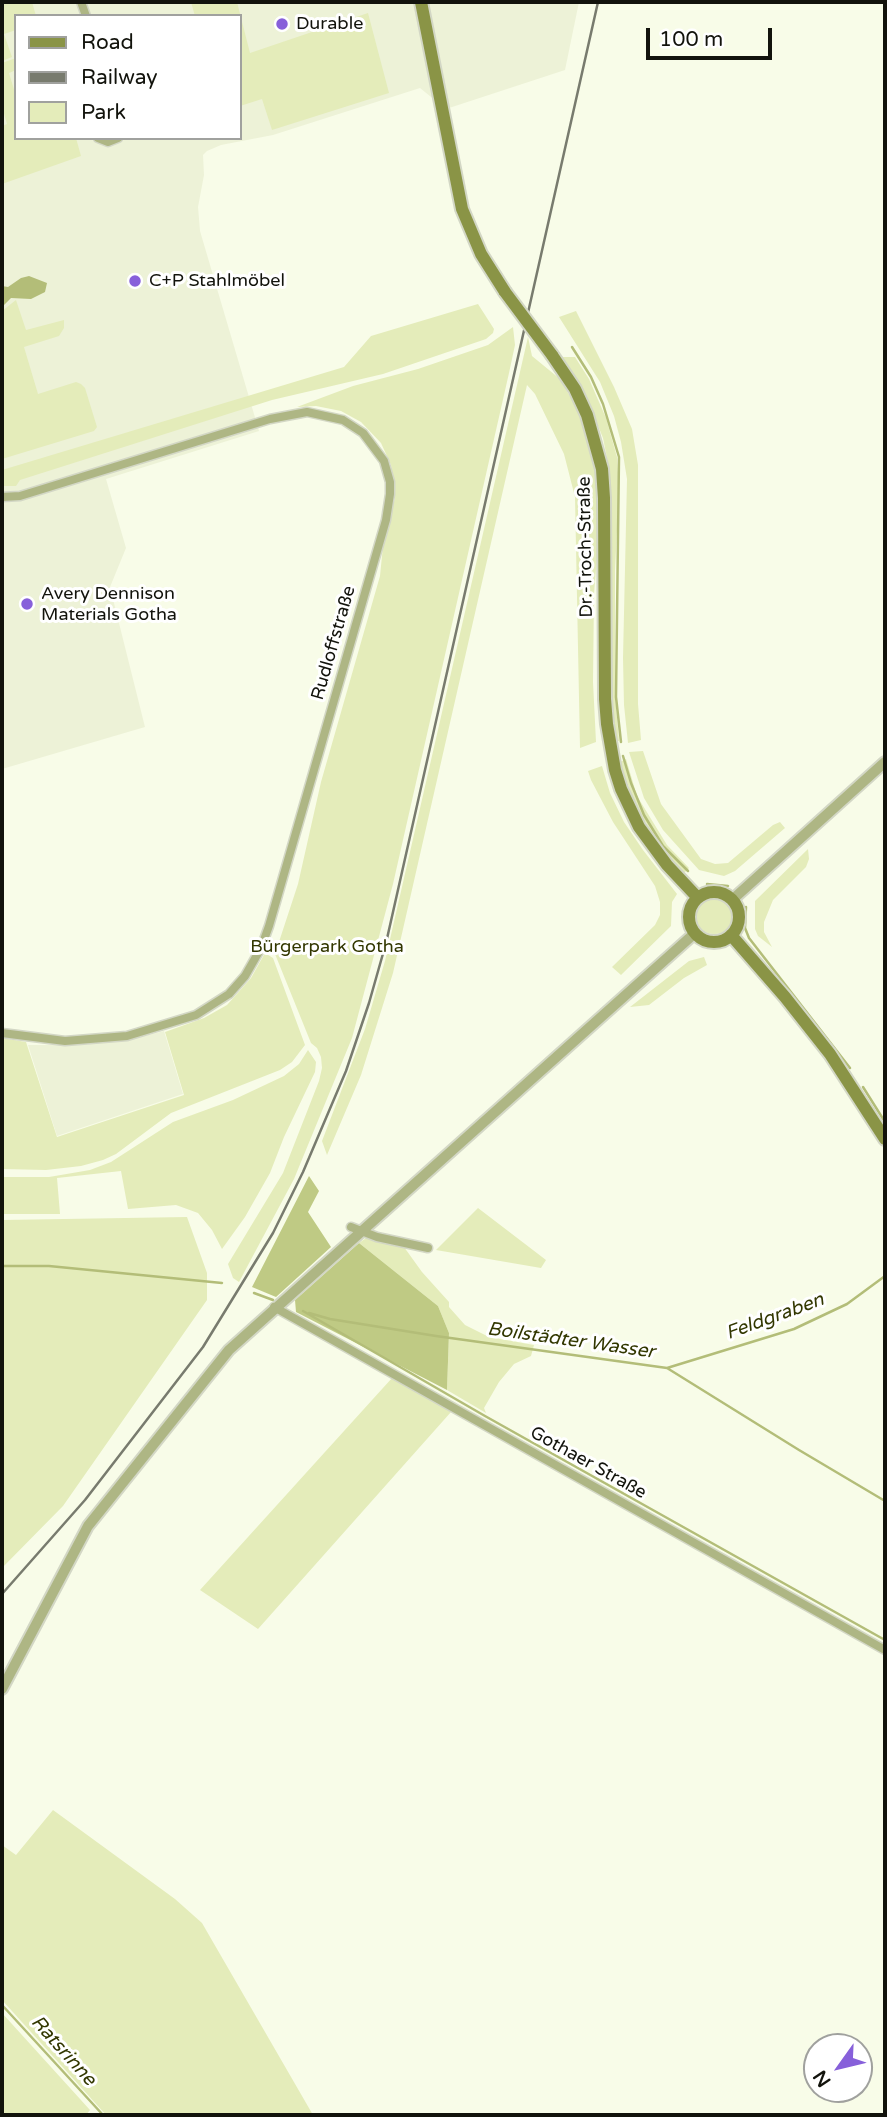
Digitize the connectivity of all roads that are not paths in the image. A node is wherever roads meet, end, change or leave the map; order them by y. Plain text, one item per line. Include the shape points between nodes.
1 (421, 2) edge
2 (2, 497) edge
3 (885, 762) edge
4 (698, 898) junction
5 (732, 900) junction
6 (695, 933) junction
7 (731, 935) junction
8 (2, 1033) edge
9 (885, 1139) edge
10 (356, 1228) junction
11 (428, 1248) dead end
12 (274, 1307) junction
13 (885, 1650) edge
14 (2, 1689) edge

1 - 4 main road, Dr.-Troch-Straße, bridge via 462,209 481,254 575,388 602,469 605,699 621,789 639,827
2 - 8 street, Rudloffstraße via 20,496 270,419 307,412 343,420 363,433 383,461 390,482 386,520 272,916 245,976 229,995 196,1015 127,1036 65,1041
3 - 5 street
4 - 5 main road via 715,892
4 - 6 main road via 689,915
5 - 7 main road via 739,918
6 - 7 main road via 712,942
6 - 10 street
7 - 9 main road via 830,1054
10 - 11 street
10 - 12 street
12 - 13 street, Gothaer Straße
12 - 14 street via 229,1350 88,1526

